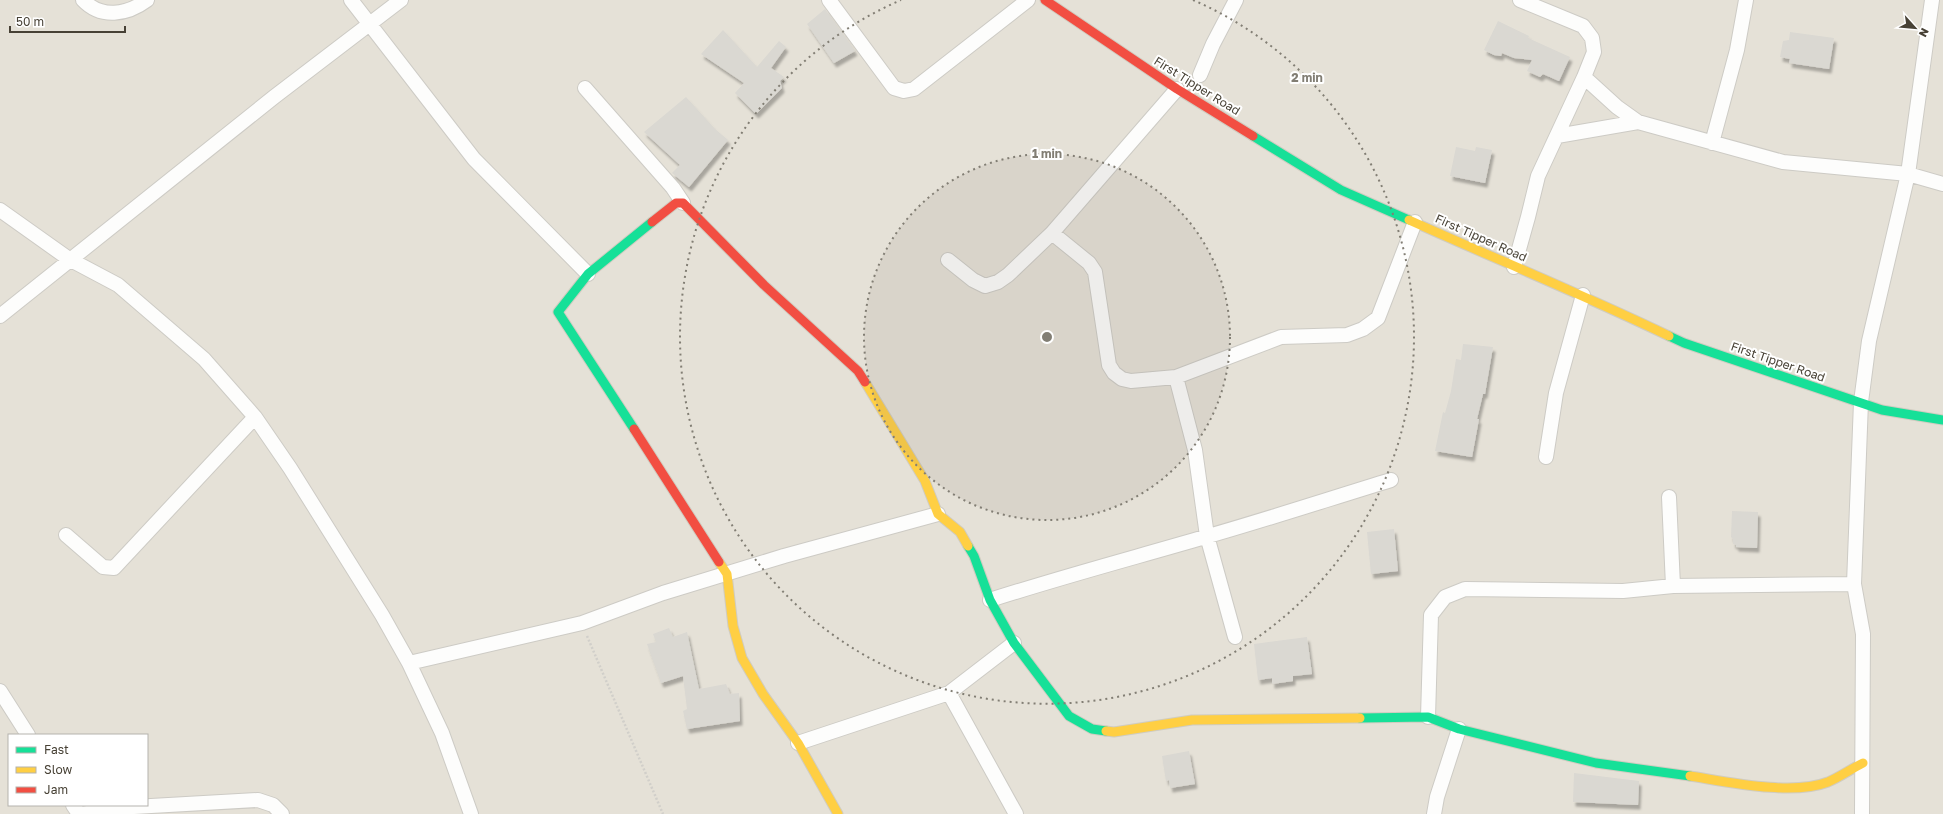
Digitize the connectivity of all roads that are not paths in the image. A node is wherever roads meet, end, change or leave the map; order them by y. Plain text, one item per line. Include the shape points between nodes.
1 (83, 0) edge
2 (147, 0) edge
3 (351, 0) edge
4 (401, 0) edge
5 (829, 0) edge
6 (1028, 0) edge
7 (1045, 0) edge
8 (1236, 0) edge
9 (1520, 0) edge
10 (1746, 0) edge
11 (1932, 0) edge
12 (368, 24) junction
13 (1200, 75) dead end
14 (1584, 77) junction
15 (585, 88) dead end
16 (1177, 88) junction
17 (1638, 122) junction
18 (1557, 136) junction
19 (1712, 143) junction
20 (1908, 174) junction
21 (1943, 184) edge
22 (683, 203) junction
23 (0, 210) edge
24 (1416, 222) junction
25 (1052, 233) junction
26 (69, 259) junction
27 (948, 260) dead end
28 (1514, 267) junction
29 (588, 274) junction
30 (1583, 295) junction
31 (0, 316) edge
32 (1176, 377) junction
33 (1861, 402) junction
34 (255, 417) junction
35 (1943, 420) edge
36 (1546, 457) dead end
37 (1391, 480) dead end
38 (1669, 497) dead end
39 (938, 514) junction
40 (66, 535) dead end
41 (1207, 536) junction
42 (727, 574) junction
43 (1854, 584) junction
44 (1673, 586) junction
45 (990, 600) junction
46 (1235, 637) dead end
47 (1014, 643) junction
48 (409, 663) junction
49 (0, 691) edge
50 (949, 693) junction
51 (1428, 717) junction
52 (1459, 729) junction
53 (27, 734) edge
54 (798, 743) junction
55 (1863, 763) junction
56 (74, 806) edge
57 (81, 814) edge
58 (282, 814) edge
59 (471, 814) edge
60 (838, 814) edge
61 (1016, 814) edge
62 (1434, 814) edge
63 (1862, 814) edge

1 - 2 street via 90,7 104,13 136,8
3 - 12 street
4 - 12 street
5 - 6 street via 894,88 904,91 914,88
7 - 16 street, First Tipper Road
8 - 13 street
9 - 14 street via 1583,26 1592,38 1594,52
10 - 19 street via 1737,50
11 - 20 street
12 - 26 street
12 - 29 street via 474,159
14 - 17 street
14 - 18 street
15 - 22 street via 673,188
16 - 24 street, First Tipper Road via 1342,190
16 - 25 street
17 - 18 street
17 - 19 street
18 - 28 street via 1538,176
19 - 20 street via 1783,162
20 - 21 street
20 - 33 street via 1869,341
22 - 29 street via 676,203
22 - 39 street via 764,285 858,371 925,480
23 - 26 street
24 - 28 street, First Tipper Road
24 - 32 street via 1378,318 1363,329 1347,335 1281,337
25 - 27 street via 1008,275 998,282 985,286
25 - 32 street via 1089,263 1095,272 1109,364 1114,373 1131,382
26 - 31 street
26 - 34 street via 118,285 160,320 204,359
28 - 30 street, First Tipper Road
29 - 42 street via 558,312
30 - 33 street, First Tipper Road via 1684,343
30 - 36 street via 1556,394
32 - 41 street via 1195,450
33 - 35 street, First Tipper Road via 1882,410
33 - 43 street
34 - 40 street via 114,568 103,567
34 - 48 street via 382,615
37 - 41 street
38 - 44 street
39 - 42 street
39 - 45 street via 960,532 974,556
41 - 45 street
41 - 46 street
42 - 48 street via 663,593 582,623
42 - 54 street via 733,626 742,658 763,694
43 - 44 street
43 - 55 street via 1863,634
44 - 51 street via 1623,591 1465,588 1445,597 1431,615
45 - 47 street
47 - 50 street
47 - 51 street via 1069,716 1092,729 1114,732 1192,720
48 - 59 street via 442,733
49 - 53 street
50 - 54 street
50 - 61 street
51 - 52 street
52 - 55 street via 1596,762 1772,788 1821,784
52 - 62 street
54 - 60 street
55 - 63 street
56 - 57 street
57 - 58 street via 116,808 258,800 273,805

